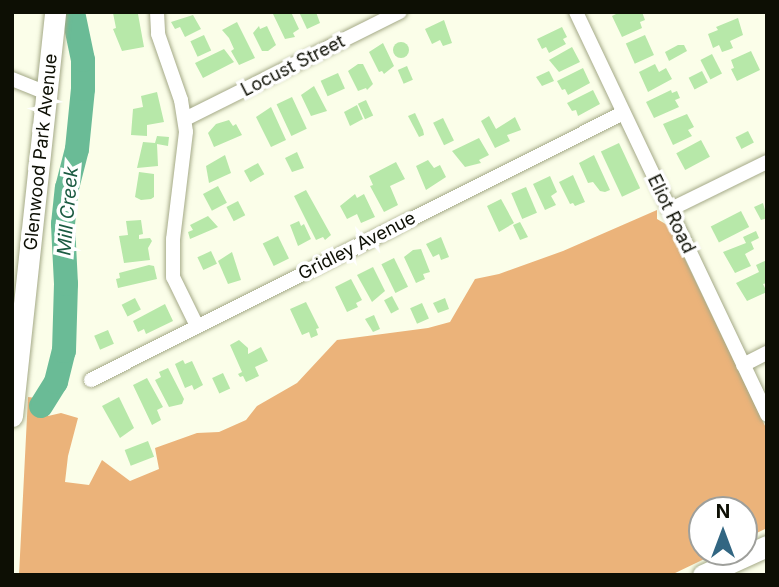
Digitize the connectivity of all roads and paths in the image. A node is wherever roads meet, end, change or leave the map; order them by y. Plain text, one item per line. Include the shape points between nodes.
1 (55, 12) edge
2 (157, 12) edge
3 (364, 12) edge
4 (400, 12) edge
5 (576, 12) edge
6 (371, 27) junction
7 (12, 79) edge
8 (47, 93) junction
9 (623, 113) junction
10 (185, 119) junction
11 (767, 162) edge
12 (669, 210) junction
13 (197, 326) junction
14 (767, 354) edge
15 (743, 365) junction
16 (91, 380) dead end
17 (14, 390) edge
18 (767, 415) edge
19 (12, 416) edge
20 (767, 546) edge
21 (703, 575) edge

1 - 8 main road, Glenwood Park Avenue
2 - 10 street via 158,34
3 - 6 street
4 - 6 street, Locust Street
5 - 9 street, Eliot Road
6 - 10 street, Locust Street
7 - 8 street
8 - 17 main road, Glenwood Park Avenue
9 - 12 street, Eliot Road
9 - 13 street, Gridley Avenue
10 - 13 street via 172,265 173,277
11 - 12 street
12 - 15 street, Eliot Road
13 - 16 street, Gridley Avenue
14 - 15 street
15 - 18 street, Eliot Road
17 - 19 main road, Glenwood Park Avenue
20 - 21 main road

